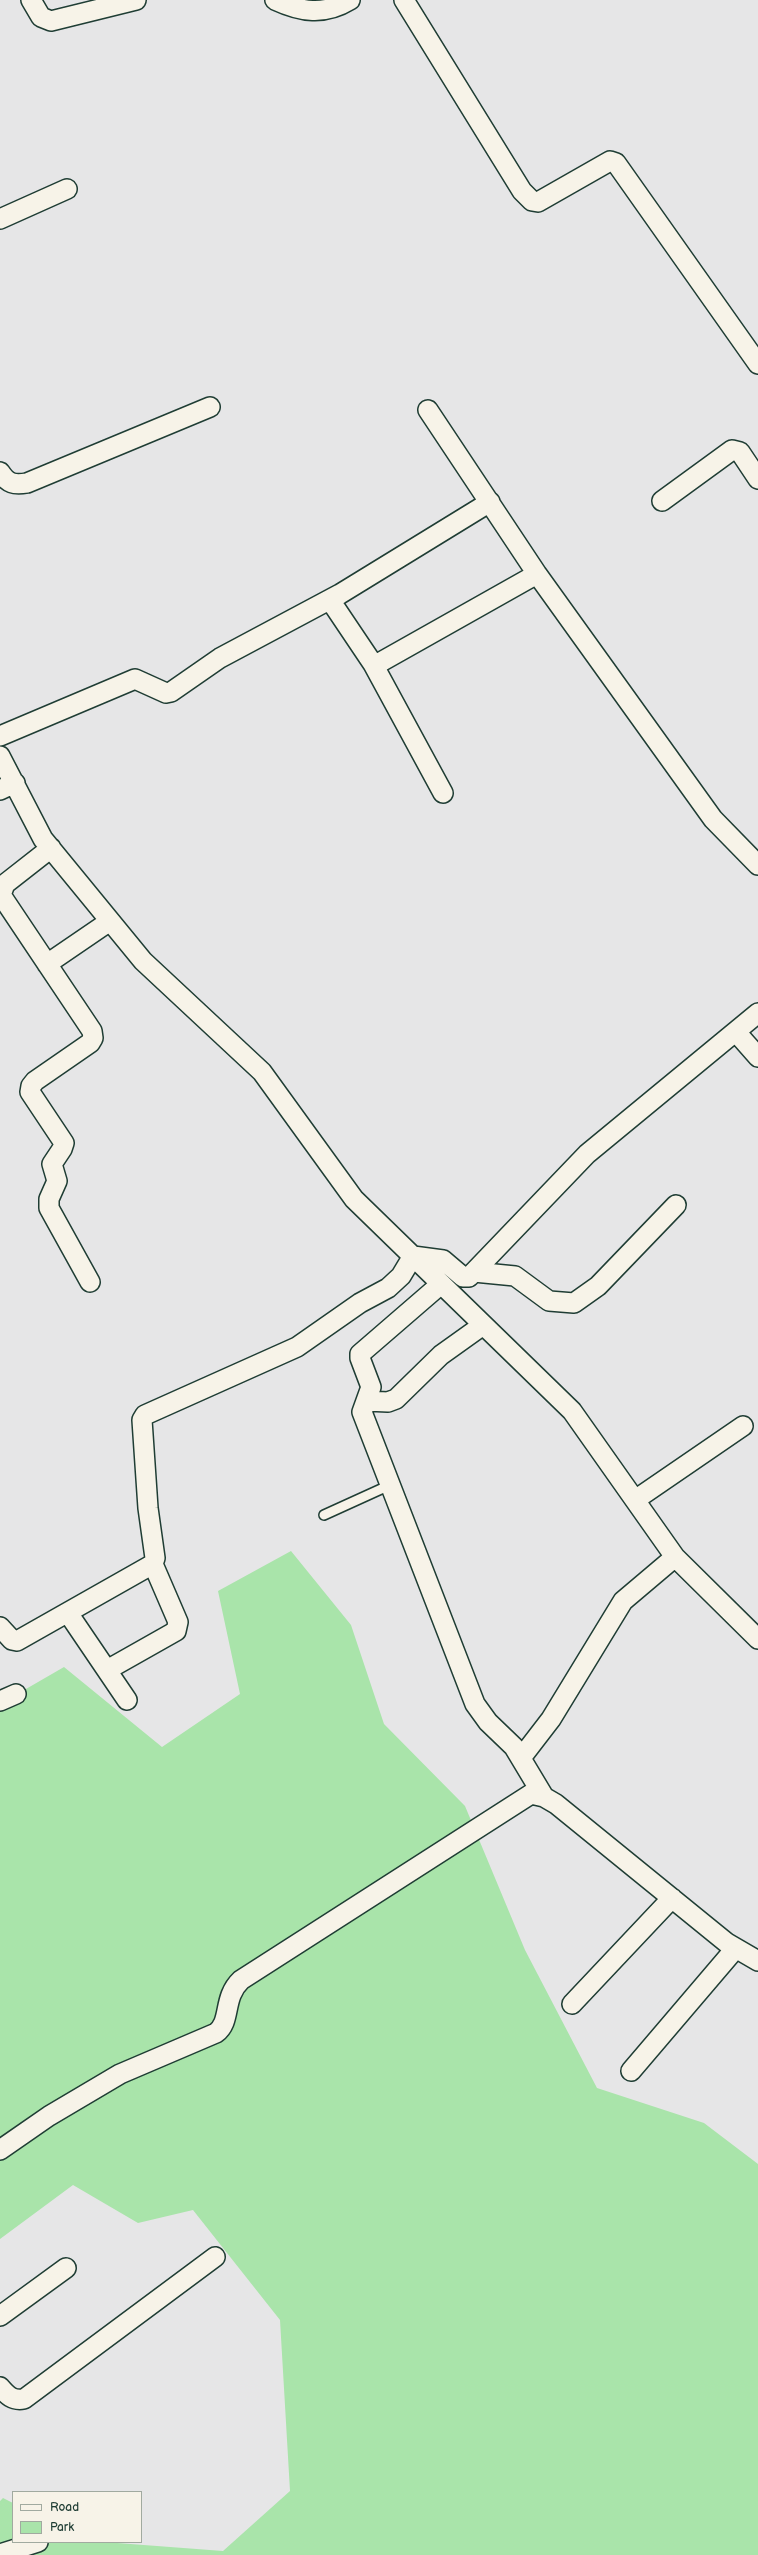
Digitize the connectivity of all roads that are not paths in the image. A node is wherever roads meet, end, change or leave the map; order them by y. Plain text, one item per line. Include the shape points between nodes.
1 (31, 0) edge
2 (136, 0) edge
3 (275, 0) edge
4 (404, 0) edge
5 (337, 6) edge
6 (67, 189) dead end
7 (0, 219) edge
8 (758, 364) edge
9 (210, 407) dead end
10 (428, 410) dead end
11 (0, 472) edge
12 (758, 479) edge
13 (662, 501) dead end
14 (490, 502) junction
15 (537, 574) junction
16 (330, 600) junction
17 (373, 664) junction
18 (0, 736) edge
19 (0, 756) edge
20 (7, 787) edge
21 (442, 794) dead end
22 (50, 848) junction
23 (758, 865) edge
24 (110, 921) junction
25 (47, 964) junction
26 (758, 1013) edge
27 (736, 1032) junction
28 (758, 1057) edge
29 (676, 1205) dead end
30 (413, 1256) junction
31 (474, 1272) junction
32 (90, 1282) dead end
33 (441, 1284) junction
34 (483, 1325) junction
35 (366, 1401) junction
36 (743, 1426) dead end
37 (390, 1485) junction
38 (635, 1500) junction
39 (324, 1515) dead end
40 (675, 1557) junction
41 (153, 1564) junction
42 (68, 1613) junction
43 (0, 1627) edge
44 (758, 1639) edge
45 (107, 1670) junction
46 (127, 1700) dead end
47 (521, 1758) junction
48 (544, 1797) junction
49 (672, 1898) junction
50 (735, 1949) junction
51 (758, 1961) edge
52 (572, 2004) dead end
53 (631, 2071) dead end
54 (0, 2150) edge
55 (215, 2257) dead end
56 (66, 2268) dead end
57 (0, 2316) edge
58 (0, 2387) edge
59 (35, 2543) edge
60 (0, 2554) edge

1 - 2 street via 41,17 51,21
3 - 5 street via 295,9
4 - 8 street via 522,191 532,201 538,202 610,161 616,163
6 - 7 street
9 - 11 street via 28,483 14,485
10 - 14 street
12 - 13 street via 740,452 732,450
14 - 15 street
14 - 16 street
15 - 17 street via 379,663
15 - 23 street via 713,819
16 - 17 street
16 - 18 street via 220,658 171,692 166,693 135,679
17 - 21 street
19 - 20 street
20 - 22 street
22 - 24 street
22 - 25 street via 5,884 1,895
24 - 25 street
24 - 30 street via 143,961 262,1072 354,1199
25 - 32 street via 92,1031 93,1038 90,1044 35,1081 30,1092 64,1144 52,1164 57,1181 49,1199 49,1208
26 - 27 street
27 - 28 street
27 - 31 street via 586,1154
29 - 31 street via 598,1286 574,1303 549,1301 515,1276
30 - 31 street via 443,1260 463,1277 469,1277
30 - 33 street
30 - 41 street via 401,1276 388,1288 360,1303 297,1347 145,1415 142,1420 148,1508 155,1558
33 - 34 street
33 - 35 street via 360,1354 371,1383
34 - 35 street via 441,1355 396,1399 388,1402
34 - 38 street via 572,1411
35 - 37 street via 363,1417
36 - 38 street
37 - 39 lane
37 - 47 street via 475,1704
38 - 40 street
40 - 44 street
40 - 47 street via 623,1601 551,1719
41 - 42 street
41 - 45 street via 178,1627 176,1631
42 - 43 street via 17,1641 12,1640
42 - 45 street
45 - 46 street
47 - 48 street
48 - 49 street
48 - 54 street via 531,1794 241,1980 229,1994 223,2025 216,2033 120,2074 49,2116
49 - 50 street
49 - 52 street
50 - 51 street
50 - 53 street
55 - 58 street via 24,2400 17,2401
56 - 57 street
59 - 60 street

